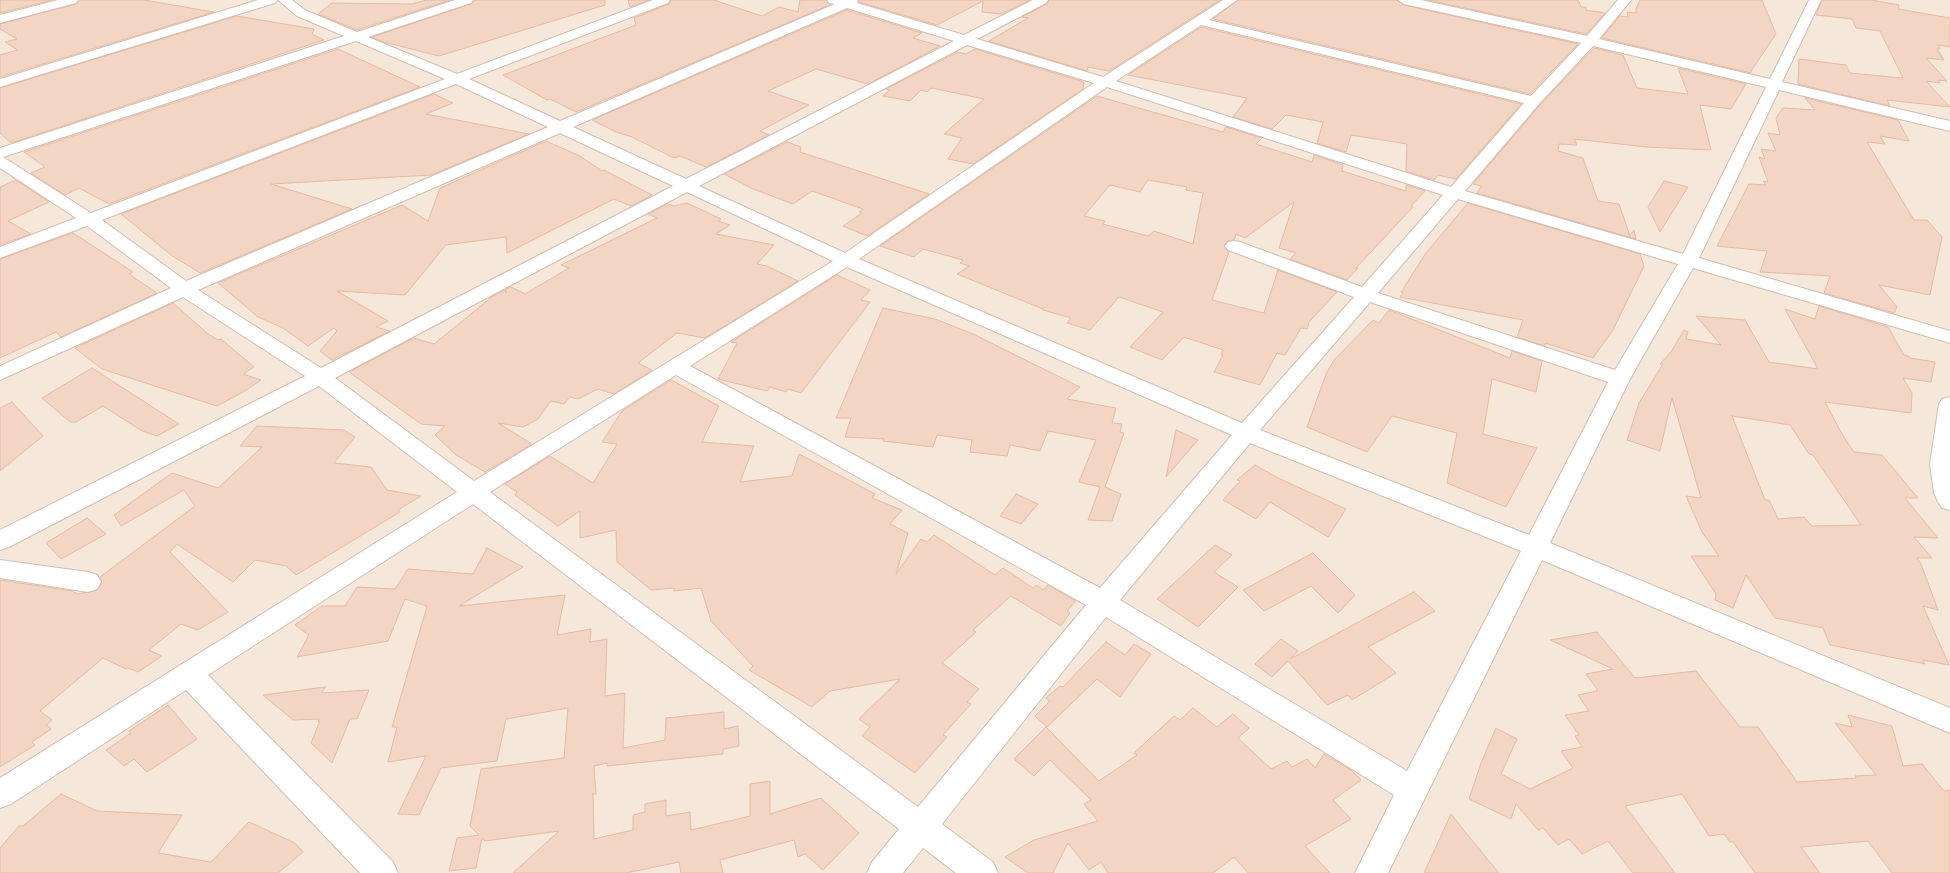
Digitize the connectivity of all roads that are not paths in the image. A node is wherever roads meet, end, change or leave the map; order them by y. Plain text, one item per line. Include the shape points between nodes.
1 (72, 0) edge
2 (271, 0) edge
3 (284, 0) edge
4 (467, 0) edge
5 (664, 0) edge
6 (1042, 0) edge
7 (1231, 0) edge
8 (1404, 0) edge
9 (1625, 0) edge
10 (1815, 0) edge
11 (845, 1) edge
12 (0, 19) edge
13 (1198, 21) junction
14 (357, 36) junction
15 (965, 40) junction
16 (1590, 41) junction
17 (457, 79) junction
18 (1105, 82) junction
19 (0, 83) edge
20 (1774, 85) junction
21 (1534, 101) junction
22 (1950, 126) edge
23 (559, 127) junction
24 (0, 153) edge
25 (0, 161) edge
26 (686, 186) junction
27 (1454, 194) junction
28 (89, 219) junction
29 (1234, 246) dead end
30 (0, 253) edge
31 (846, 260) junction
32 (1689, 260) junction
33 (184, 289) junction
34 (1366, 295) junction
35 (1950, 337) edge
36 (675, 366) junction
37 (0, 374) edge
38 (320, 377) junction
39 (1620, 379) junction
40 (1950, 404) edge
41 (1246, 433) junction
42 (474, 491) junction
43 (1950, 502) edge
44 (0, 541) edge
45 (1536, 547) junction
46 (0, 570) edge
47 (88, 582) dead end
48 (1103, 602) junction
49 (188, 673) junction
50 (1950, 721) edge
51 (1412, 790) junction
52 (0, 794) edge
53 (922, 827) junction
54 (382, 873) edge
55 (883, 873) edge
56 (982, 873) edge
57 (1371, 873) edge

1 - 12 street
2 - 19 street
3 - 14 street via 301,13
4 - 14 street
5 - 17 street
6 - 15 street
7 - 13 street
8 - 16 street
9 - 16 street
10 - 20 street
11 - 15 street
11 - 23 street
13 - 18 street
13 - 21 street
14 - 17 street
14 - 24 street
15 - 18 street
15 - 26 street
16 - 20 street
16 - 21 street
17 - 23 street
17 - 28 street
18 - 27 street
18 - 31 street
20 - 22 street
20 - 32 street
21 - 27 street
23 - 26 street
23 - 33 street
25 - 28 street
26 - 31 street
26 - 38 street
27 - 32 street
27 - 34 street
28 - 30 street
28 - 33 street
29 - 34 street
31 - 36 street
31 - 41 street
32 - 35 street
32 - 39 street
33 - 37 street
33 - 38 street
34 - 39 street
34 - 41 street
36 - 42 street
36 - 48 street
38 - 42 street
38 - 44 street
39 - 45 street
40 - 43 street via 1941,464
41 - 45 street
41 - 48 street
42 - 49 street
42 - 53 street
45 - 50 street
45 - 51 street
46 - 47 street
48 - 51 street
48 - 53 street
49 - 52 street
49 - 54 street
51 - 57 street
53 - 55 street
53 - 56 street

